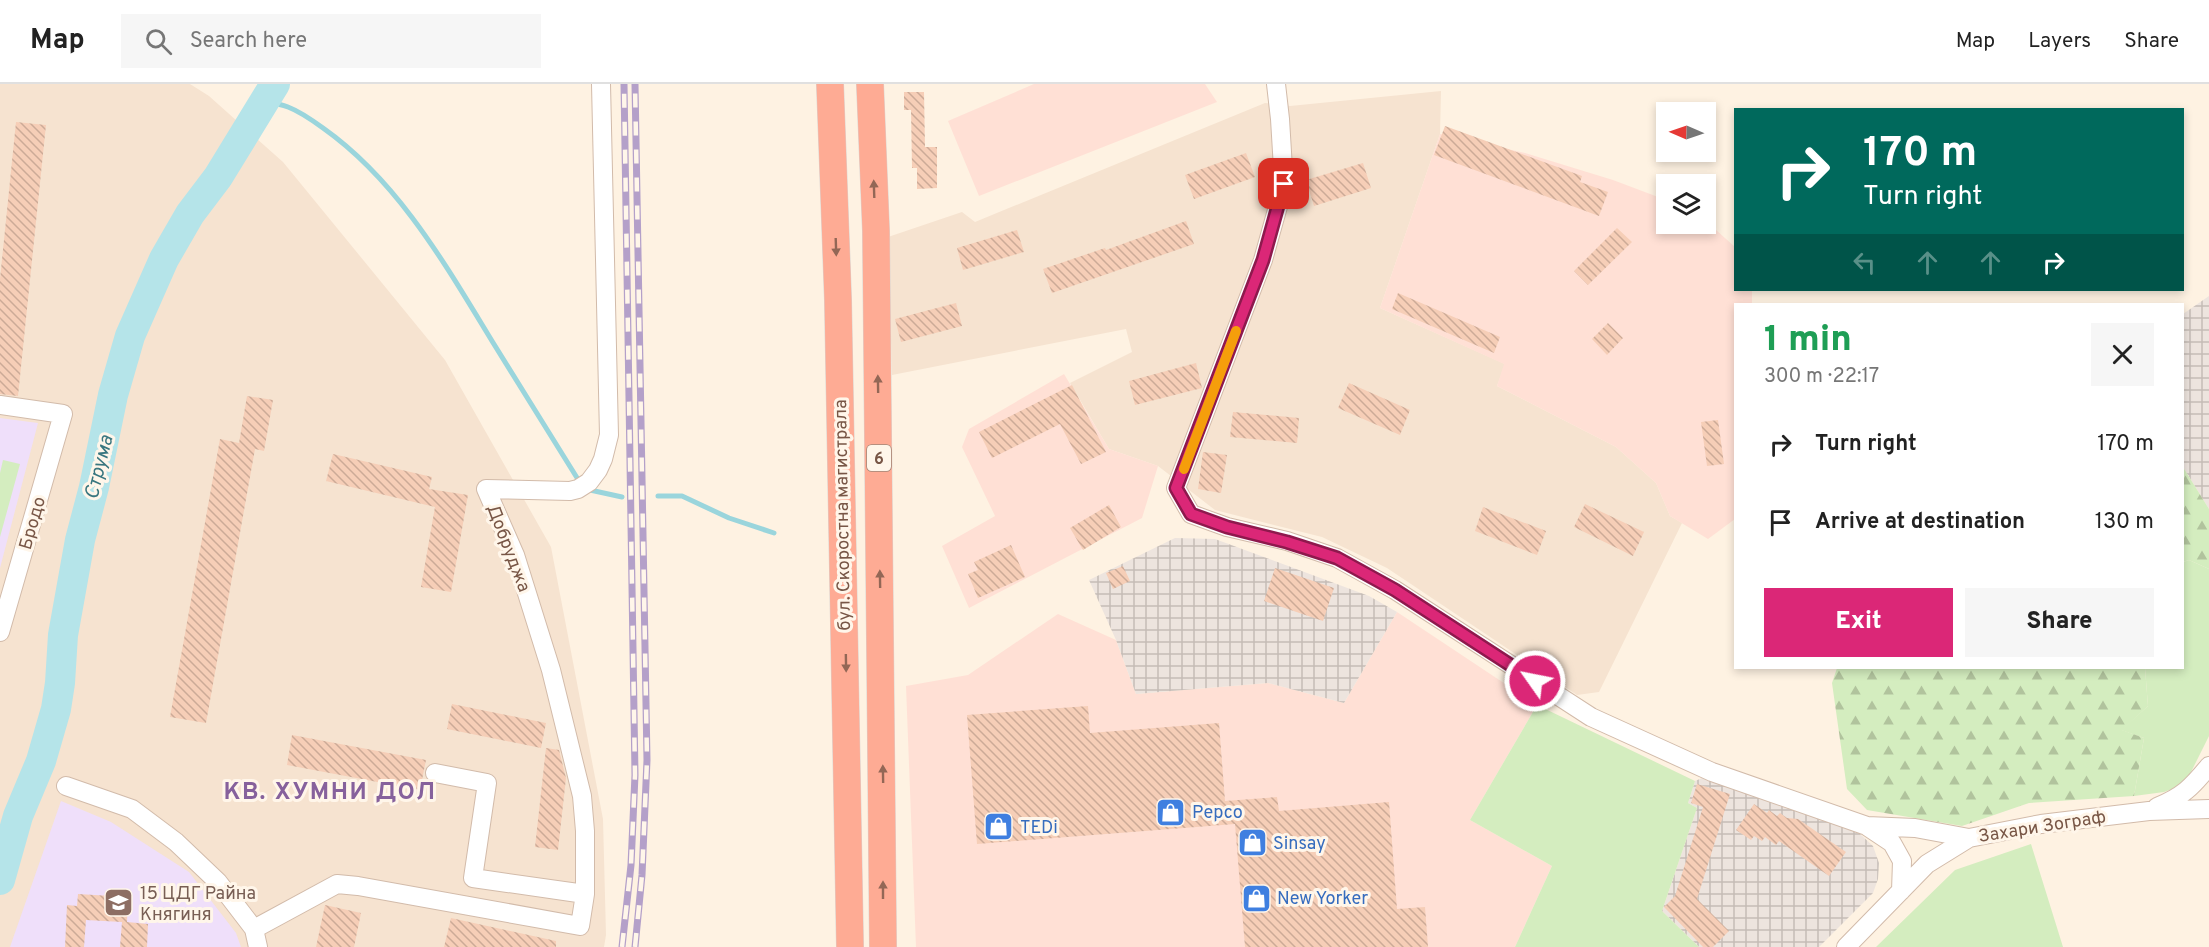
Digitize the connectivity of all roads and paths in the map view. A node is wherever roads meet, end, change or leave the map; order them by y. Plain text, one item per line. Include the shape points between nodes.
1 (601, 84) edge
2 (830, 84) edge
3 (870, 84) edge
4 (1276, 84) edge
5 (0, 405) edge
6 (0, 632) edge
7 (2209, 766) edge
8 (435, 773) dead end
9 (66, 786) dead end
10 (2209, 810) edge
11 (2150, 811) junction
12 (1867, 825) junction
13 (1969, 838) junction
14 (850, 861) junction
15 (1901, 891) junction
16 (585, 894) junction
17 (254, 928) junction
18 (258, 947) edge
19 (840, 947) edge
20 (850, 947) edge
21 (883, 947) edge
22 (1846, 947) edge

1 - 16 street, Добруджа via 609,435 603,459 584,485 570,491 486,489 515,555 554,681 582,796
2 -> 14 highway, бул. Скоростна магистрала / 6
21 -> 3 highway, бул. Скоростна магистрала / 6 via 876,231
4 - 12 street via 1284,184 1263,260 1176,488 1191,514 1337,558 1395,590 1591,717 1712,772
5 - 6 street, Бродо via 63,414
7 - 11 street via 2179,798
8 - 16 street via 487,783 473,878
9 - 17 street via 132,809 176,842 218,882
10 - 11 street, Захари Зограф
11 - 13 street, Захари Зограф via 2041,824
12 - 13 street via 1916,828
12 - 15 street via 1892,843 1902,861
13 - 15 street, Захари Зограф via 1927,864
14 - 19 highway
14 - 20 highway, бул. Скоростна магистрала / 6
15 - 22 street, Захари Зограф
16 - 17 street, Добруджа via 580,926 337,884
17 - 18 street

